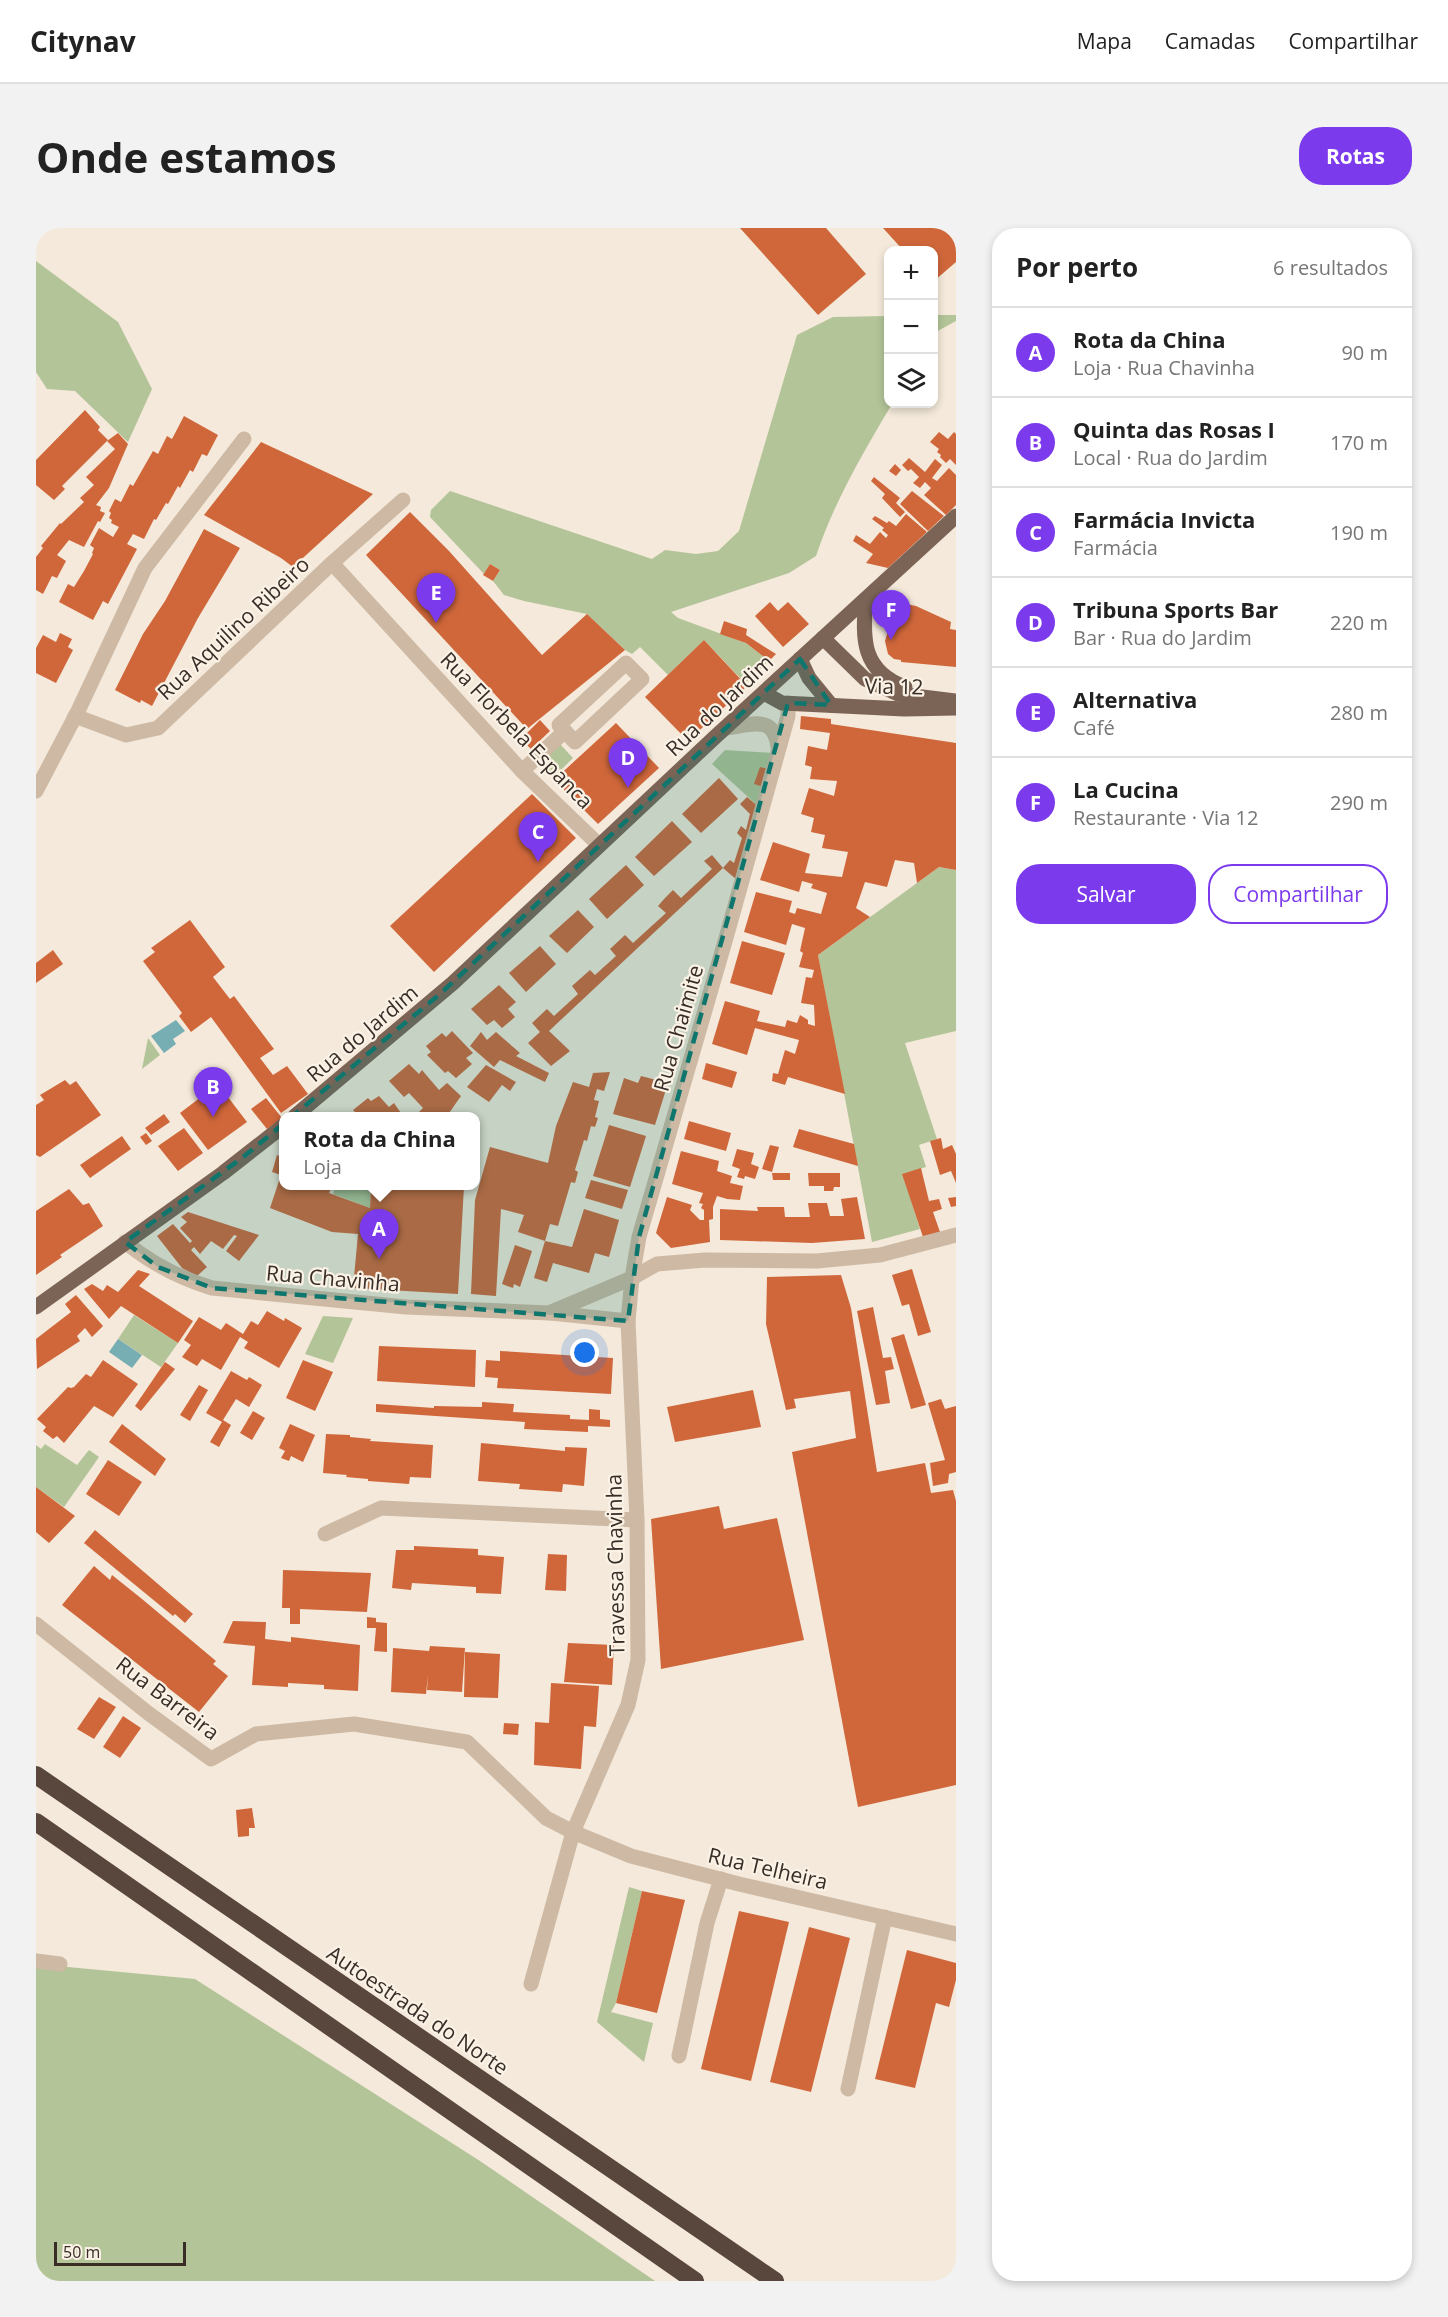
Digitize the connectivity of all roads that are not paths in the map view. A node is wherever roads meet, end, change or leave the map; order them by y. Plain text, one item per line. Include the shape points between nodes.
1 (244, 439) dead end
2 (403, 500) dead end
3 (956, 516) edge
4 (332, 563) junction
5 (867, 599) junction
6 (823, 638) junction
7 (800, 659) junction
8 (764, 693) junction
9 (934, 697) junction
10 (956, 701) edge
11 (788, 704) junction
12 (831, 705) junction
13 (956, 708) edge
14 (75, 716) junction
15 (726, 728) junction
16 (565, 731) junction
17 (778, 747) junction
18 (522, 771) junction
19 (36, 791) edge
20 (599, 845) junction
21 (300, 1112) edge
22 (279, 1129) edge
23 (956, 1235) edge
24 (125, 1242) junction
25 (632, 1278) junction
26 (36, 1307) edge
27 (549, 1313) junction
28 (628, 1321) junction
29 (637, 1520) junction
30 (326, 1534) dead end
31 (36, 1624) edge
32 (36, 1776) edge
33 (36, 1821) edge
34 (573, 1832) junction
35 (721, 1879) junction
36 (885, 1917) junction
37 (956, 1934) edge
38 (36, 1961) edge
39 (60, 1965) dead end
40 (531, 1984) dead end
41 (679, 2056) dead end
42 (848, 2089) dead end
43 (695, 2281) edge
44 (775, 2281) edge

1 - 14 street via 145,568
2 - 4 street, Rua Aquilino Ribeiro
3 - 5 main road, Rua do Jardim
4 - 14 street, Rua Aquilino Ribeiro via 158,728 126,735
4 - 18 street, Rua Florbela Espanca
5 - 6 main road, Rua do Jardim
5 - 9 main road, Via 12 via 864,627 869,659 897,684
6 - 7 main road, Rua do Jardim
6 - 9 main road, Via 12 via 865,679 898,694
7 - 8 main road, Rua do Jardim
7 - 12 main road via 809,678
8 - 11 main road, Via 12
8 - 15 main road, Rua do Jardim
9 - 10 main road, Via 12
11 - 12 main road, Via 12
11 - 17 street, Rua Chaimite
12 - 13 main road, Via 12
14 - 19 street
15 - 17 street via 760,723 771,727 777,734
15 - 20 main road, Rua do Jardim
16 - 16 street via 575,742 642,680 626,663 559,725
16 - 18 street
17 - 25 street, Rua Chaimite via 639,1237
18 - 20 street, Rua Florbela Espanca
20 - 21 main road, Rua do Jardim via 447,989
22 - 24 main road
23 - 25 street, Rua Chavinha via 880,1255 817,1261 705,1260 657,1264
24 - 26 main road
24 - 27 street, Rua Chavinha via 158,1267 212,1288 406,1307
25 - 27 street, Rua Chavinha
25 - 28 street, Rua Chaimite
27 - 28 street, Rua Chavinha
28 - 29 street, Travessa Chavinha
29 - 30 street via 381,1508
29 - 34 street, Travessa Chavinha via 639,1660 628,1705
31 - 34 street, Rua Barreira via 212,1759 256,1734 354,1724 467,1742 546,1818
32 - 44 highway, Autoestrada do Norte
33 - 43 highway
34 - 35 street, Rua Telheira via 631,1856
34 - 40 street, Travessa Chavinha
35 - 36 street, Rua Telheira
35 - 41 street via 707,1923
36 - 37 street, Rua Telheira
36 - 42 street
38 - 39 street

